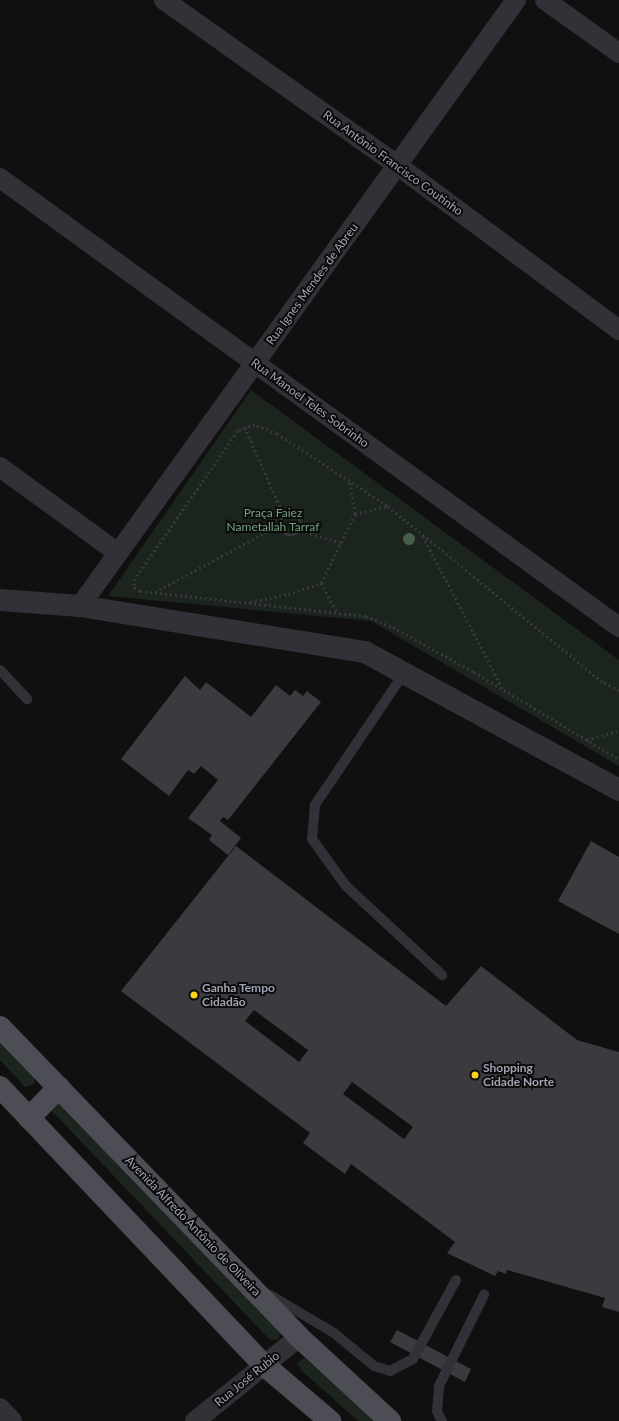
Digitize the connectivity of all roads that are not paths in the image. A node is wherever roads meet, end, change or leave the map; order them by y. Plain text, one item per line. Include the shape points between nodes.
1 (164, 0) edge
2 (516, 0) edge
3 (545, 0) edge
4 (619, 53) edge
5 (397, 165) junction
6 (0, 178) edge
7 (619, 330) edge
8 (255, 363) junction
9 (0, 466) edge
10 (118, 553) junction
11 (0, 600) edge
12 (80, 606) junction
13 (619, 628) edge
14 (0, 670) edge
15 (404, 673) junction
16 (27, 699) dead end
17 (619, 790) edge
18 (442, 975) dead end
19 (0, 1027) edge
20 (0, 1087) edge
21 (59, 1087) junction
22 (29, 1118) junction
23 (239, 1274) junction
24 (456, 1280) dead end
25 (484, 1295) dead end
26 (299, 1337) junction
27 (264, 1365) junction
28 (0, 1408) edge
29 (12, 1421) edge
30 (195, 1421) edge
31 (330, 1421) edge
32 (390, 1421) edge
33 (442, 1421) edge

1 - 5 street, Rua Antônio Francisco Coutinho
2 - 5 street, Rua Ignes Mendes de Abreu
3 - 4 street
5 - 7 street, Rua Antônio Francisco Coutinho
5 - 8 street, Rua Ignes Mendes de Abreu
6 - 8 street, Rua Manoel Teles Sobrinho
8 - 10 street, Rua Ignes Mendes de Abreu
8 - 13 street, Rua Manoel Teles Sobrinho
9 - 10 street
10 - 12 street, Rua Ignes Mendes de Abreu
11 - 12 street
12 - 15 street via 365,652
14 - 16 lane
15 - 17 street
15 - 18 lane via 315,805 312,839 346,886
19 - 21 main road, Avenida Alfredo Antônio de Oliveira
20 - 22 main road
21 - 22 main road
21 - 23 main road, Avenida Alfredo Antônio de Oliveira
22 - 27 main road
23 - 24 lane via 303,1317 334,1333 374,1366 390,1371 413,1360
23 - 26 main road, Avenida Alfredo Antônio de Oliveira
25 - 33 lane via 439,1386 437,1405
26 - 27 street, Rua José Rubio
26 - 32 main road, Avenida Alfredo Antônio de Oliveira
27 - 30 street, Rua José Rubio
27 - 31 main road
28 - 29 street

